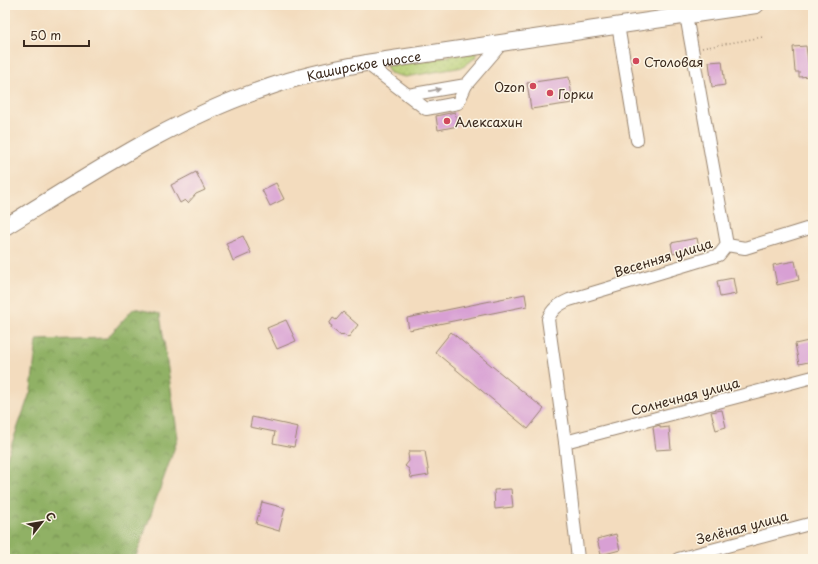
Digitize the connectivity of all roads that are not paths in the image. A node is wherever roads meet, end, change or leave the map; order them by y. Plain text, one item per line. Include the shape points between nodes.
1 (756, 5) edge
2 (696, 11) edge
3 (618, 25) junction
4 (503, 42) junction
5 (366, 63) junction
6 (466, 84) junction
7 (408, 95) junction
8 (638, 140) dead end
9 (5, 227) edge
10 (813, 227) edge
11 (727, 245) junction
12 (813, 377) edge
13 (564, 442) junction
14 (813, 523) edge
15 (578, 559) edge
16 (678, 559) edge

1 - 2 main road, Каширское шоссе
2 - 3 main road, Каширское шоссе
2 - 11 street via 692,49
3 - 4 main road, Каширское шоссе
3 - 8 street
4 - 5 main road, Каширское шоссе
4 - 6 street
5 - 7 street
5 - 9 main road, Каширское шоссе via 316,73 269,87 190,119 135,147
7 -> 6 street
6 - 7 street via 458,103 426,109
10 - 11 street, Весенняя улица via 745,248
11 - 13 street, Весенняя улица via 719,255 569,300 551,312 548,319
12 - 13 street, Солнечная улица
13 - 15 street
14 - 16 street, Зелёная улица

